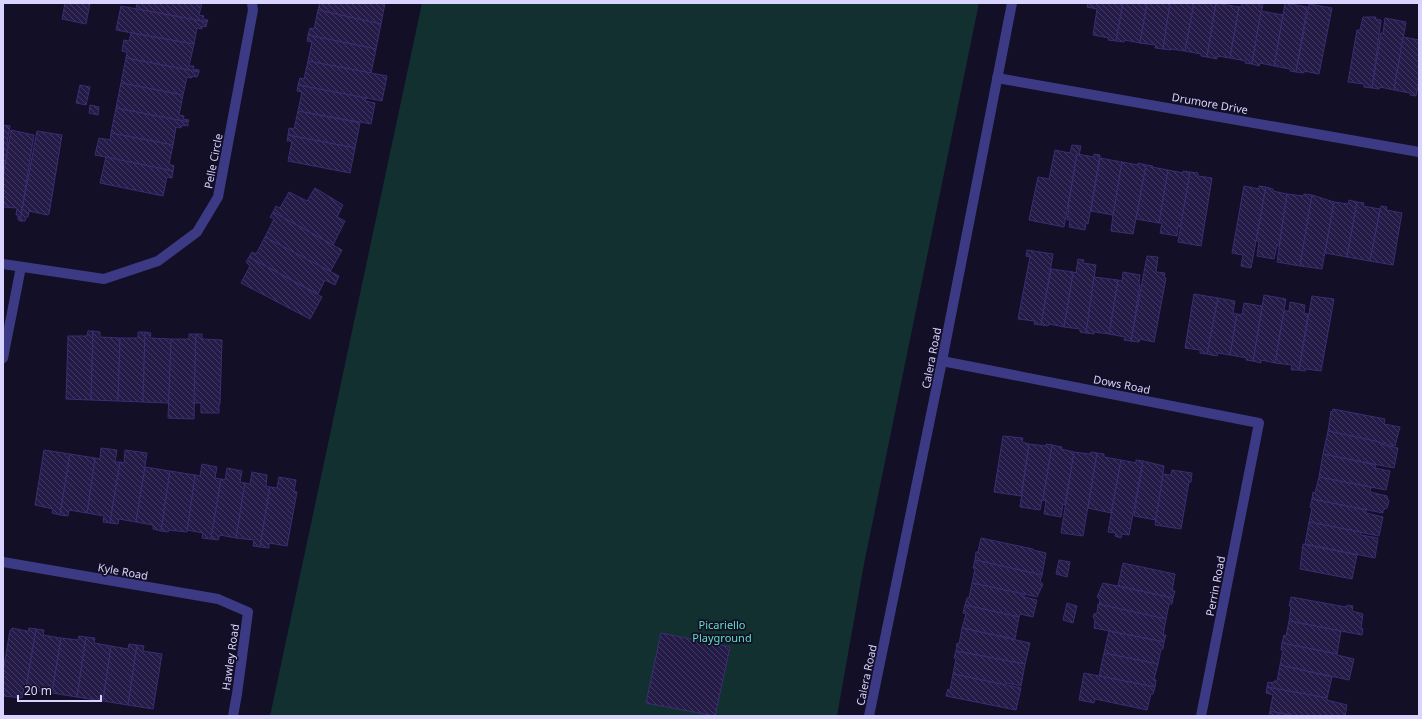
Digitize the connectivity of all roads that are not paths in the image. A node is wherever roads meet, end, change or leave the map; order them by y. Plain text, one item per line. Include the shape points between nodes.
1 (252, 3) edge
2 (1012, 3) edge
3 (997, 78) junction
4 (1419, 152) edge
5 (3, 264) edge
6 (22, 267) junction
7 (3, 358) edge
8 (942, 362) junction
9 (1252, 460) joint
10 (3, 562) edge
11 (237, 607) joint
12 (233, 716) edge
13 (869, 716) edge
14 (1201, 716) edge

1 - 6 street, Pelle Circle via 254,10 218,197 197,232 158,261 104,279
2 - 3 street, Calera Road
3 - 4 street, Drumore Drive
3 - 8 street, Calera Road
5 - 6 street, Pelle Circle
6 - 7 street
8 - 9 street, Dows Road via 1259,423
8 - 13 street, Calera Road
9 - 14 street, Perrin Road
10 - 11 street, Kyle Road via 218,599
11 - 12 street, Hawley Road via 248,612

